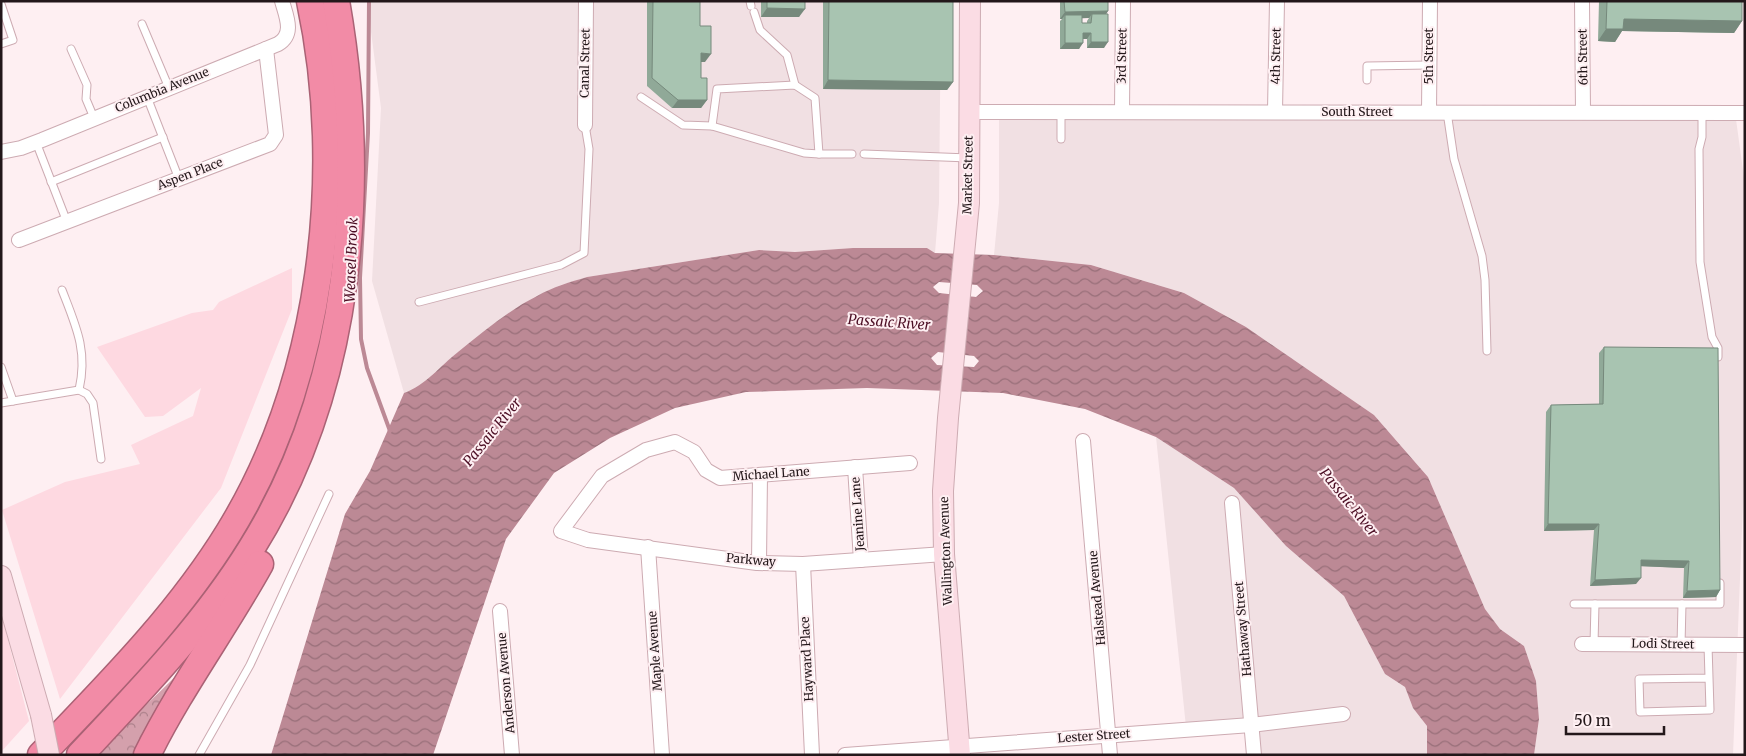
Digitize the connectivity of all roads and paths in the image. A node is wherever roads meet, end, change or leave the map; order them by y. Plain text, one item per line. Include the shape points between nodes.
1 (282, 1) edge
2 (310, 1) edge
3 (336, 1) edge
4 (586, 1) edge
5 (970, 1) edge
6 (1123, 1) edge
7 (1277, 1) edge
8 (1430, 1) edge
9 (1582, 1) edge
10 (1, 4) edge
11 (752, 6) edge
12 (142, 24) dead end
13 (1, 44) edge
14 (266, 49) junction
15 (71, 50) dead end
16 (1429, 66) junction
17 (1367, 80) dead end
18 (796, 85) junction
19 (169, 88) junction
20 (147, 96) junction
21 (641, 97) dead end
22 (1061, 111) junction
23 (1122, 111) junction
24 (1276, 111) junction
25 (969, 112) junction
26 (1429, 112) junction
27 (1447, 112) junction
28 (1584, 112) junction
29 (1702, 112) junction
30 (1745, 113) edge
31 (94, 118) junction
32 (585, 125) joint
33 (712, 126) junction
34 (163, 137) junction
35 (1061, 139) dead end
36 (36, 142) junction
37 (1, 152) edge
38 (818, 154) junction
39 (852, 154) dead end
40 (864, 154) dead end
41 (969, 158) junction
42 (179, 178) junction
43 (51, 182) junction
44 (67, 222) junction
45 (19, 240) dead end
46 (62, 290) dead end
47 (419, 302) dead end
48 (338, 316) junction
49 (955, 347) joint
50 (1486, 351) dead end
51 (1, 367) edge
52 (1718, 367) edge
53 (79, 390) junction
54 (13, 401) junction
55 (1, 403) edge
56 (1083, 441) dead end
57 (101, 459) dead end
58 (910, 463) dead end
59 (855, 467) junction
60 (760, 475) junction
61 (329, 494) dead end
62 (1232, 503) dead end
63 (561, 531) joint
64 (648, 547) junction
65 (944, 554) junction
66 (861, 560) junction
67 (759, 563) junction
68 (802, 564) junction
69 (1, 576) edge
70 (1720, 576) edge
71 (1574, 604) dead end
72 (1595, 604) junction
73 (1682, 604) junction
74 (500, 611) dead end
75 (1588, 644) joint
76 (1681, 645) junction
77 (1708, 645) junction
78 (1745, 645) edge
79 (1709, 678) junction
80 (1343, 714) dead end
81 (1251, 725) junction
82 (1108, 735) junction
83 (959, 750) edge
84 (41, 755) edge
85 (49, 755) edge
86 (80, 755) edge
87 (147, 755) edge
88 (199, 755) edge
89 (512, 755) edge
90 (662, 755) edge
91 (812, 755) edge
92 (845, 755) edge
93 (1110, 755) edge
94 (1254, 755) edge

1 - 14 street, Columbia Avenue via 289,32 285,40
2 - 84 highway via 324,107 325,210 312,312 286,412 245,505 209,562 159,626
3 - 48 highway via 350,107 351,176
4 - 32 street, Canal Street
5 - 25 street, Market Street
6 - 23 street, 3rd Street
7 - 24 street, 4th Street
8 - 16 street, 5th Street
9 - 28 street, 6th Street
10 - 13 lane via 13,40
11 - 18 lane via 760,30 787,55
12 - 19 lane
14 - 19 street, Columbia Avenue
14 - 42 street, Aspen Place via 276,135 270,144
15 - 31 lane via 87,85 86,99
16 - 17 lane via 1367,66
16 - 26 street, 5th Street
18 - 33 lane via 717,90
18 - 38 lane via 815,98
19 - 20 street, Columbia Avenue
20 - 31 street, Columbia Avenue
20 - 34 lane
21 - 33 lane via 683,125
22 - 23 street, South Street
22 - 25 street, South Street
22 - 35 lane
23 - 24 street, South Street
24 - 26 street, South Street
25 - 41 street, Market Street
26 - 27 street, South Street
27 - 28 street, South Street
27 - 50 lane via 1454,159 1482,256
28 - 29 street, South Street
29 - 30 street, South Street
29 - 52 lane via 1699,148 1700,262 1712,336 1718,348
31 - 36 street, Columbia Avenue
32 - 47 lane via 589,150 584,253 561,265
33 - 38 lane
34 - 42 lane
34 - 43 lane
36 - 37 street, Columbia Avenue
36 - 43 lane
38 - 39 lane
40 - 41 lane
41 - 49 street, Market Street via 969,203
42 - 44 street, Aspen Place
43 - 44 lane
44 - 45 street, Aspen Place
46 - 53 lane via 83,351
48 - 86 highway via 311,421 285,486 252,548 211,608
48 - 87 highway via 321,424 298,492 246,589 175,703
49 - 65 street, Wallington Avenue via 943,491
51 - 54 lane
53 - 54 lane
53 - 57 lane via 87,394 93,403
54 - 55 lane
56 - 82 street, Halstead Avenue
58 - 59 street, Michael Lane
59 - 60 street, Michael Lane
59 - 66 street, Jeanine Lane
60 - 63 street, Michael Lane via 720,478 706,470 694,452 675,442 646,450 602,476
60 - 67 street
61 - 88 lane via 250,665
62 - 81 street, Hathaway Street
63 - 64 street, Parkway via 588,540
64 - 67 street, Parkway
64 - 90 street, Maple Avenue
65 - 66 street, Parkway
65 - 83 street, Wallington Avenue
66 - 68 street, Parkway
67 - 68 street, Parkway
68 - 91 street, Hayward Place
69 - 85 street, bridge via 41,715
70 - 73 lane via 1720,604
71 - 72 lane
72 - 73 lane
72 - 75 lane
73 - 76 lane
74 - 89 street, Anderson Avenue
75 - 76 street, Lodi Street
76 - 77 street, Lodi Street
77 - 78 street, Lodi Street
77 - 79 lane
79 - 79 lane via 1710,710 1640,712 1639,679
80 - 81 street, Lester Street
81 - 82 street, Lester Street
81 - 94 street, Hathaway Street
82 - 83 street, Lester Street
82 - 93 street, Halstead Avenue
83 - 92 street, Lester Street

